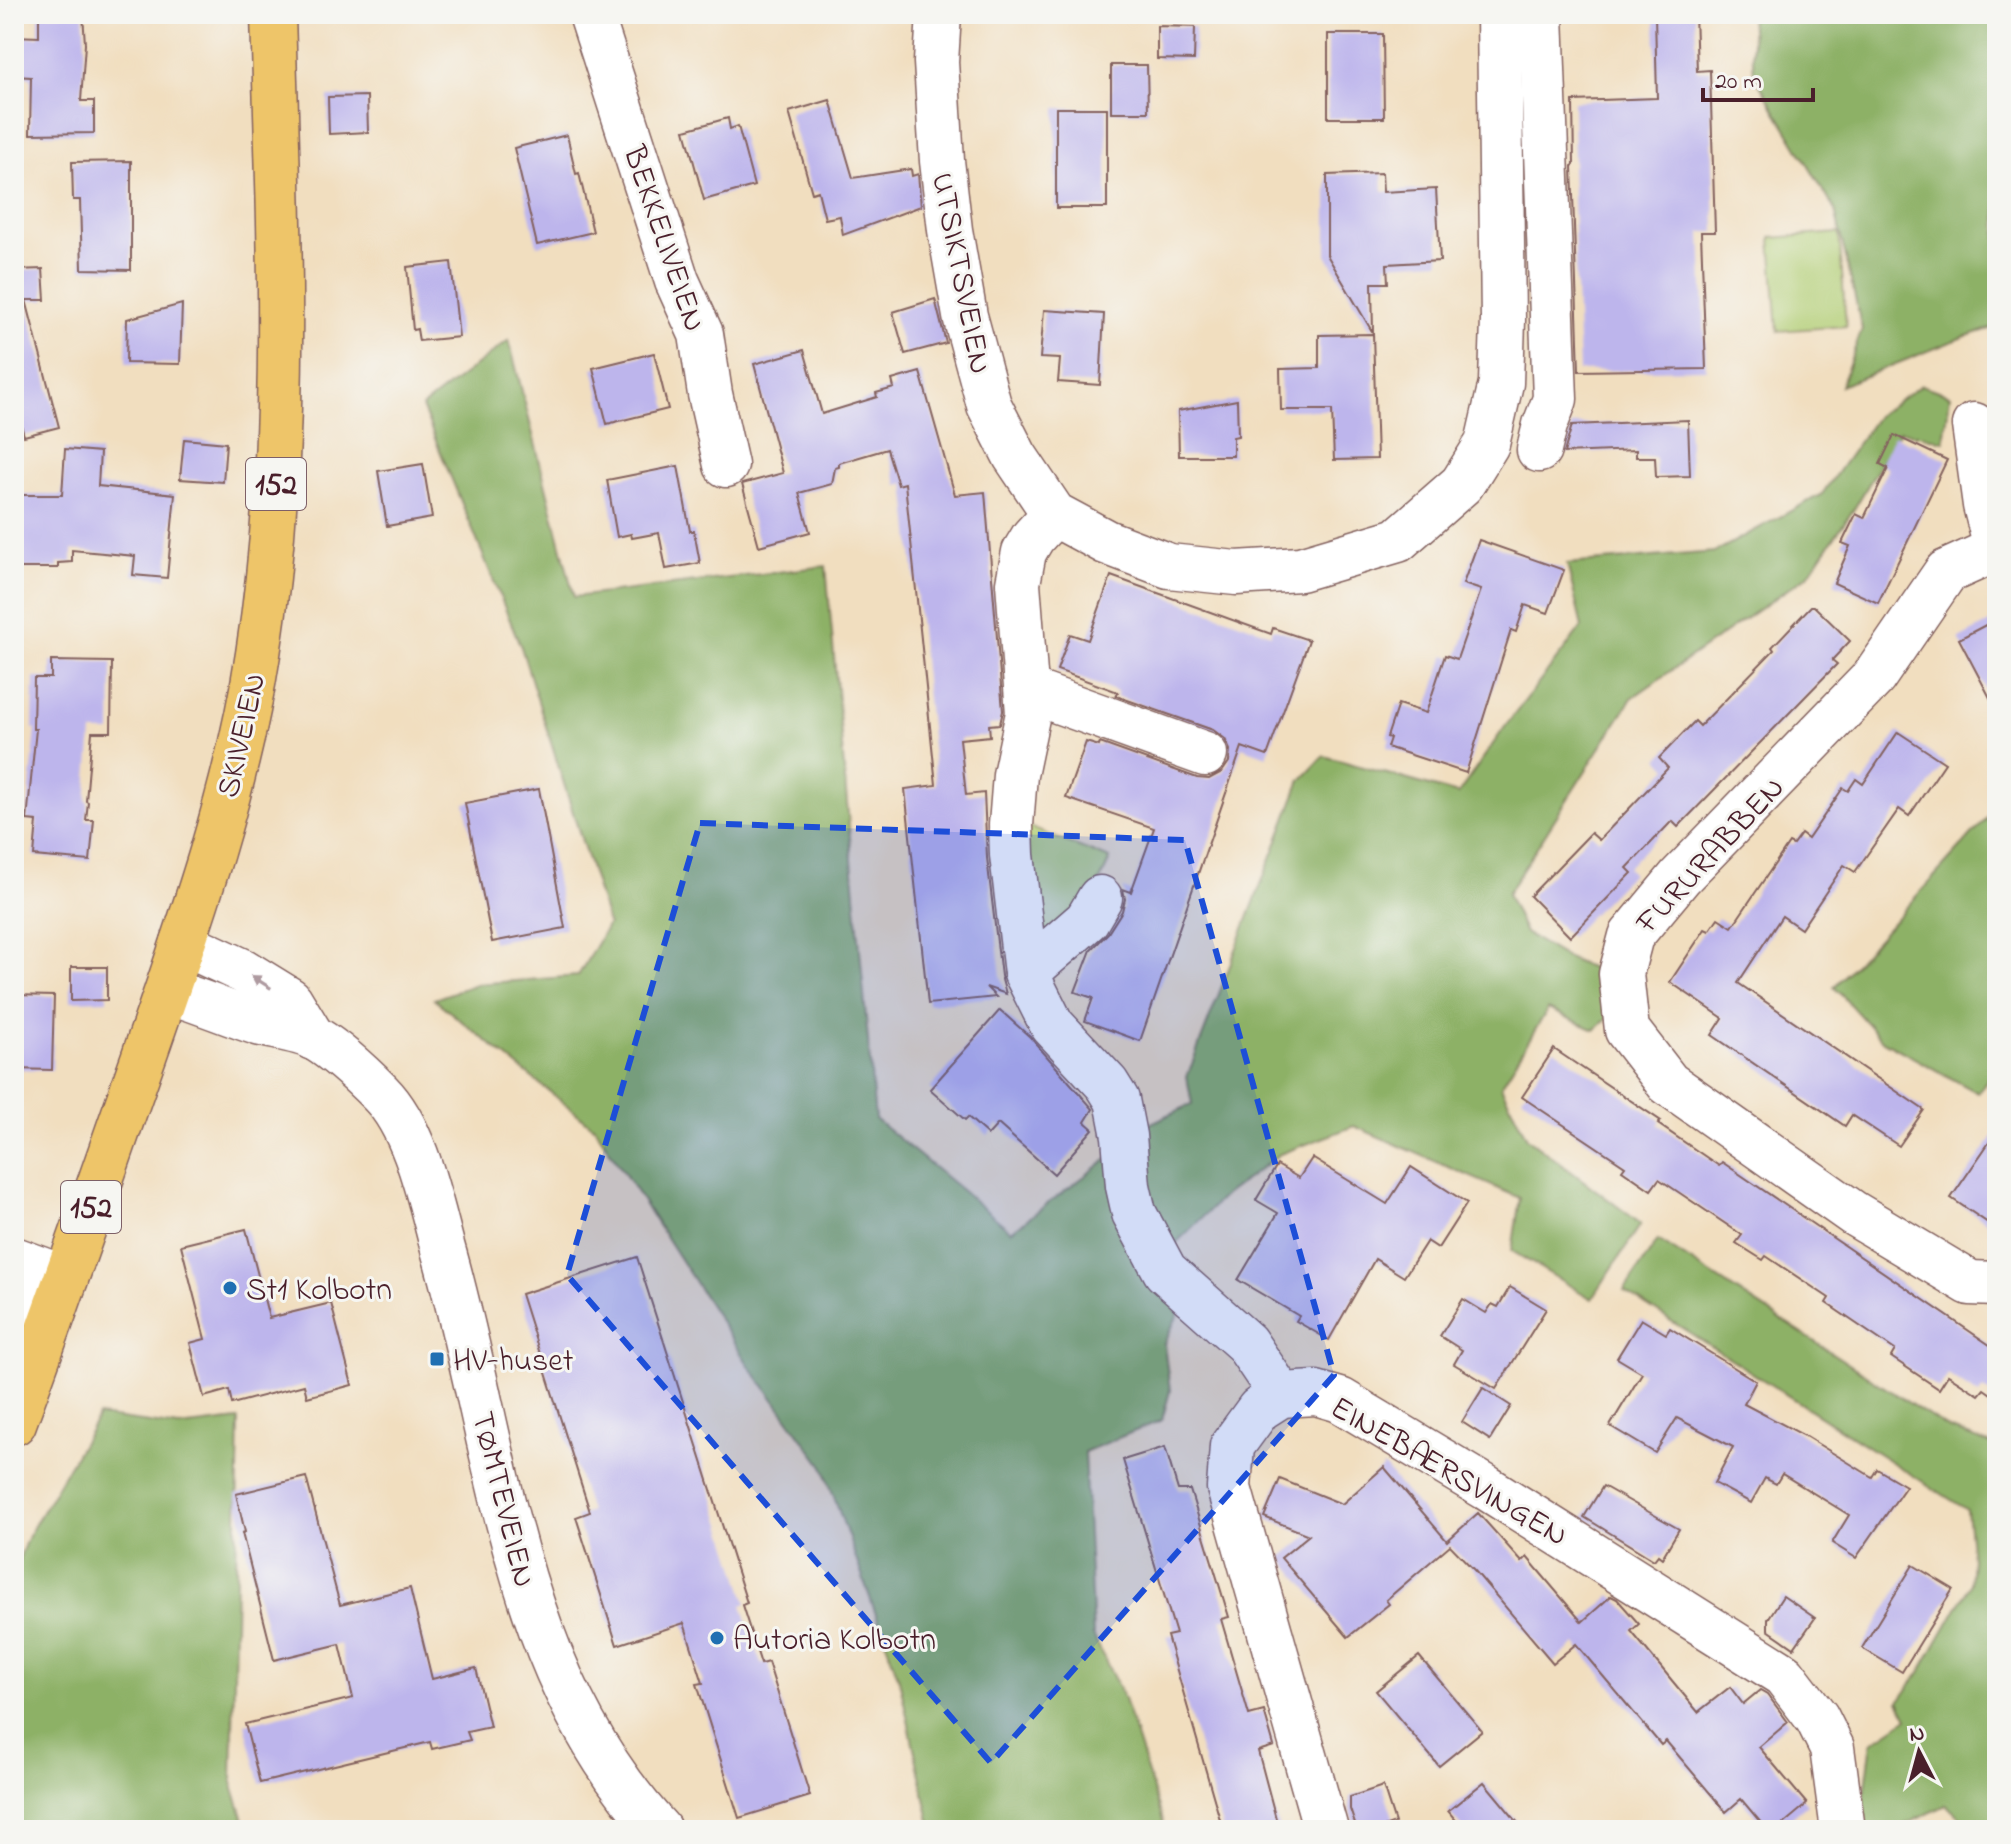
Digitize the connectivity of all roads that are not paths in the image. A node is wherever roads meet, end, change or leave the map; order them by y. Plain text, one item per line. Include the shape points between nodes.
1 (273, 14) edge
2 (591, 14) edge
3 (939, 14) edge
4 (1499, 14) edge
5 (1541, 14) edge
6 (1974, 425) dead end
7 (1539, 450) dead end
8 (726, 465) dead end
9 (1054, 514) junction
10 (1996, 549) edge
11 (1027, 690) junction
12 (1205, 754) dead end
13 (1100, 898) dead end
14 (183, 943) junction
15 (1026, 973) junction
16 (167, 991) junction
17 (313, 1038) junction
18 (14, 1259) edge
19 (1997, 1284) edge
20 (60, 1295) junction
21 (14, 1296) edge
22 (1281, 1395) junction
23 (14, 1423) edge
24 (659, 1830) edge
25 (1326, 1830) edge
26 (1843, 1830) edge

1 - 14 main road, SKIVEIEN / 152 via 281,329 268,584 236,764
2 - 8 street, BEKKELIVEIEN via 677,281 701,334
3 - 9 street, UTSIKTSVEIEN via 942,161 965,316 989,405
4 - 9 street via 1501,383 1487,444 1462,484 1398,540 1300,569 1236,573 1169,566 1106,542
5 - 7 street via 1555,399
6 - 10 street, FURURABBEN
9 - 11 street via 1033,537 1020,565
10 - 19 street, FURURABBEN via 1946,572 1874,677 1680,877 1631,936 1621,974 1627,1030 1668,1083 1853,1213 1970,1283
11 - 12 street
11 - 15 street via 1011,825
13 - 15 street via 1087,920
14 - 16 main road, SKIVEIEN / 152
17 -> 14 street, TØMTEVEIEN via 290,1000
15 - 22 street via 1052,1025 1117,1100 1134,1213 1165,1271 1246,1343
16 - 17 street, TØMTEVEIEN
16 - 20 main road, SKIVEIEN / 152
17 - 24 street, TØMTEVEIEN via 382,1095 411,1145 456,1294 510,1530 543,1641 597,1751
18 - 20 street
20 - 21 street
20 - 23 main road, SKIVEIEN / 152
22 - 25 street via 1259,1409 1232,1446 1229,1488
22 - 26 street, EINEBÆRSVINGEN via 1316,1393 1340,1400 1784,1675 1832,1748

